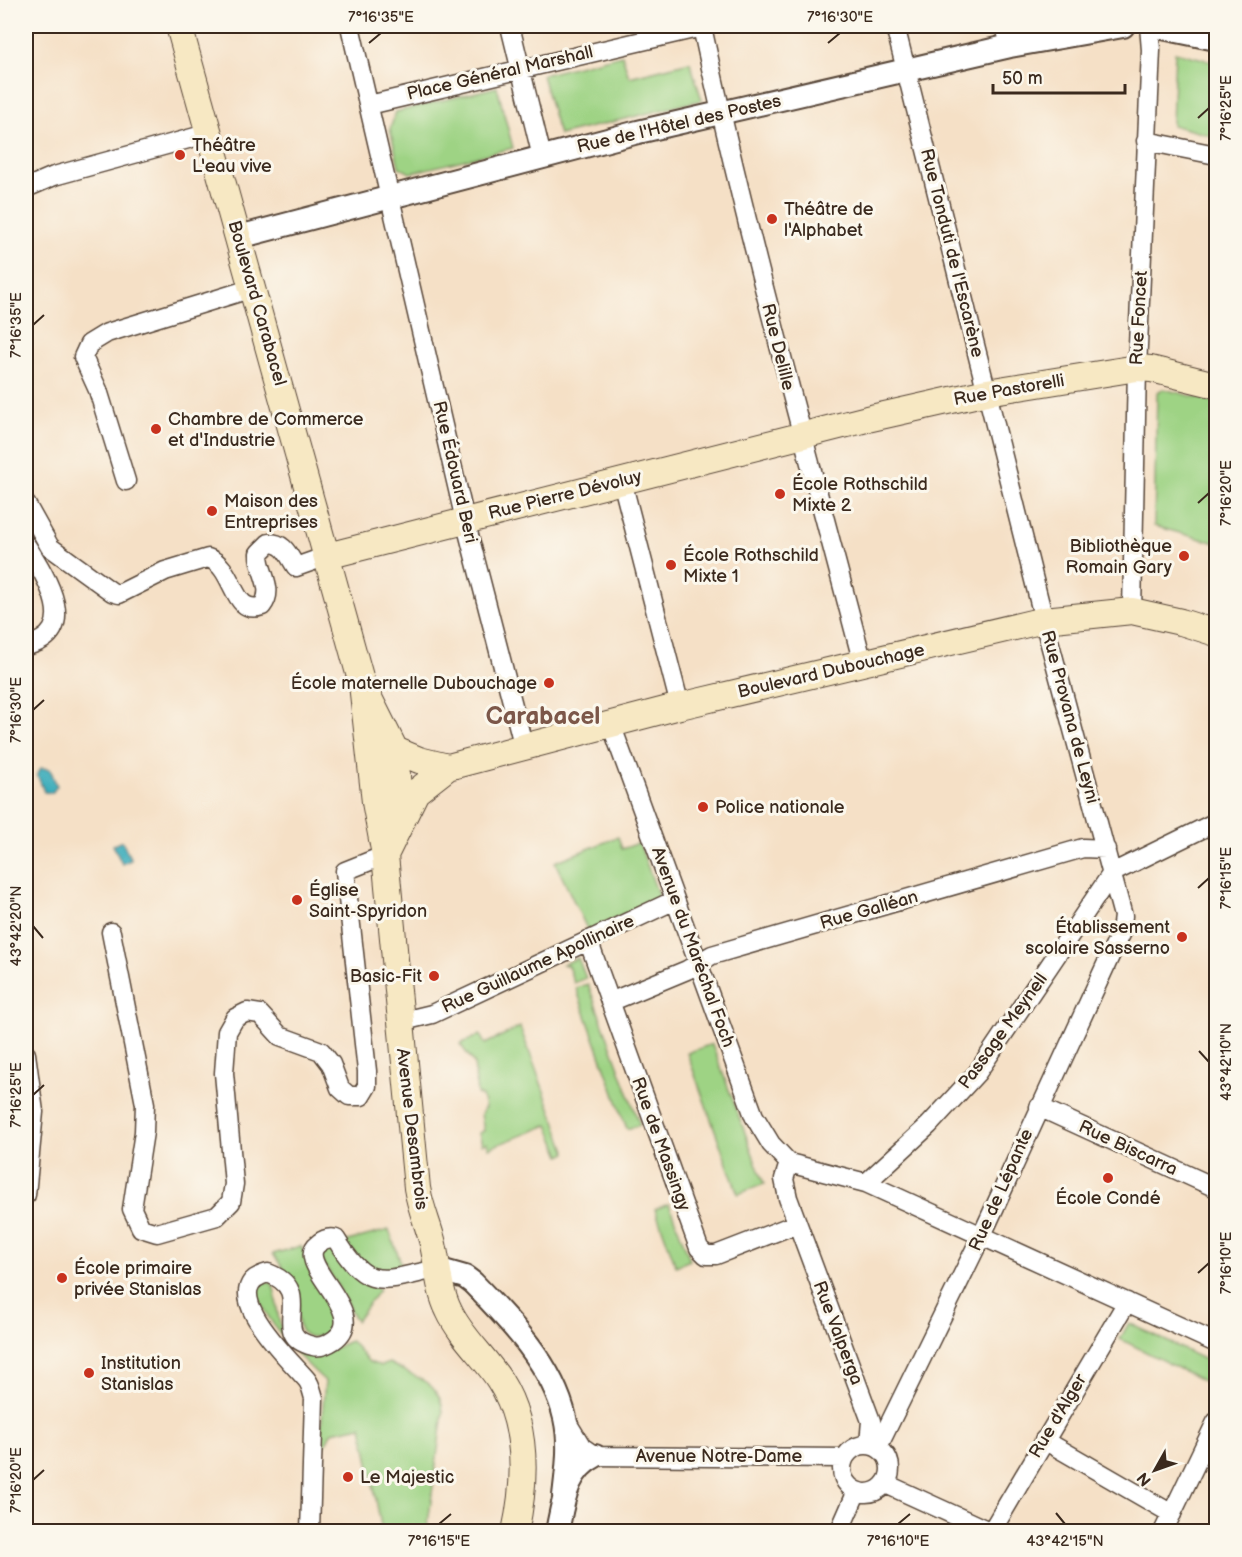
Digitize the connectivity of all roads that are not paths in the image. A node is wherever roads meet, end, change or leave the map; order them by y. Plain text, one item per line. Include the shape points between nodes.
1 (179, 26) edge
2 (350, 26) edge
3 (510, 26) edge
4 (895, 26) edge
5 (1123, 26) edge
6 (1151, 26) edge
7 (702, 27) joint
8 (1008, 36) edge
9 (1216, 39) edge
10 (521, 68) junction
11 (906, 69) junction
12 (369, 105) junction
13 (720, 114) junction
14 (210, 132) junction
15 (1146, 141) junction
16 (1216, 154) edge
17 (542, 157) junction
18 (26, 188) edge
19 (391, 196) junction
20 (239, 237) junction
21 (253, 288) junction
22 (1137, 368) junction
23 (1216, 385) edge
24 (987, 392) junction
25 (803, 436) junction
26 (126, 481) dead end
27 (622, 481) junction
28 (26, 504) edge
29 (465, 520) junction
30 (27, 550) edge
31 (327, 556) junction
32 (1132, 611) junction
33 (1044, 620) junction
34 (1216, 633) edge
35 (26, 646) edge
36 (863, 664) junction
37 (362, 684) junction
38 (680, 706) junction
39 (610, 724) junction
40 (524, 748) junction
41 (395, 750) junction
42 (448, 767) junction
43 (1216, 822) edge
44 (1106, 849) junction
45 (386, 855) junction
46 (1112, 873) junction
47 (675, 900) junction
48 (111, 932) dead end
49 (1121, 932) joint
50 (588, 940) junction
51 (698, 963) junction
52 (610, 1002) junction
53 (399, 1022) junction
54 (26, 1054) edge
55 (1039, 1107) junction
56 (789, 1163) junction
57 (866, 1183) junction
58 (1216, 1188) edge
59 (26, 1195) edge
60 (796, 1224) junction
61 (982, 1235) junction
62 (437, 1269) junction
63 (1127, 1302) junction
64 (1216, 1343) edge
65 (565, 1418) junction
66 (1214, 1433) edge
67 (1044, 1440) junction
68 (873, 1445) junction
69 (595, 1456) junction
70 (844, 1458) junction
71 (886, 1484) junction
72 (857, 1491) junction
73 (564, 1496) junction
74 (1172, 1514) junction
75 (310, 1532) edge
76 (515, 1532) edge
77 (557, 1532) edge
78 (839, 1532) edge
79 (991, 1532) edge
80 (1163, 1532) edge

1 - 14 main road, Boulevard Carabacel
2 - 12 street, Rue Édouard Beri
3 - 10 street
4 - 11 street, Rue Tonduti de l'Escarène
5 - 8 street, Rue de l'Hôtel des Postes
6 - 9 street
6 - 15 street, Rue Foncet
7 - 10 street, Place Général Marshall
7 - 13 street, Rue Delille
8 - 11 street, Rue de l'Hôtel des Postes
10 - 12 street, Place Général Marshall
10 - 17 street
11 - 13 street, Rue de l'Hôtel des Postes
11 - 24 street, Rue Tonduti de l'Escarène
12 - 19 street, Rue Édouard Beri
13 - 17 street, Rue de l'Hôtel des Postes
13 - 25 street, Rue Delille
14 - 18 street via 54,176
14 - 20 main road, Boulevard Carabacel
15 - 16 street
15 - 22 street, Rue Foncet
17 - 19 street, Rue de l'Hôtel des Postes
19 - 20 street, Rue de l'Hôtel des Postes
19 - 29 street, Rue Édouard Beri
20 - 21 main road, Boulevard Carabacel
21 - 26 street via 107,333 85,348 83,357 98,390
21 - 31 main road, Boulevard Carabacel
22 - 23 main road, Rue Pastorelli
22 - 24 main road, Rue Pastorelli
22 - 32 street, Rue Foncet
24 - 25 main road, Rue Pastorelli
24 - 33 street, Rue Tonduti de l'Escarène
25 - 27 main road, Rue Pierre Dévoluy
25 - 36 street, Rue Delille
27 - 29 main road, Rue Pierre Dévoluy
27 - 38 street
28 - 31 street via 50,547 119,594 165,571 208,558 225,568 244,605 256,608 267,598 259,554 269,543 284,548 296,567
29 - 31 main road, Rue Pierre Dévoluy
29 - 40 street, Rue Édouard Beri
30 - 35 street via 50,590 58,614 47,636
31 - 37 main road, Boulevard Carabacel
32 - 33 main road, Boulevard Dubouchage
32 - 34 main road, Boulevard Dubouchage
33 - 36 main road, Boulevard Dubouchage
33 - 44 street, Rue Provana de Leyni
36 - 38 main road, Boulevard Dubouchage
37 - 41 main road, Boulevard Carabacel
37 - 45 main road, Boulevard Carabacel via 375,802
38 - 39 main road, Boulevard Dubouchage
39 - 40 main road, Boulevard Dubouchage
39 - 47 street, Avenue du Maréchal Foch
40 - 42 main road, Boulevard Dubouchage
41 - 42 main road, Boulevard Dubouchage
41 - 45 main road, Boulevard Carabacel via 398,789
42 - 45 main road, Boulevard Dubouchage via 424,784 407,807
43 - 46 street
44 - 46 street, Rue Provana de Leyni
44 - 51 street, Rue Galléan via 1083,848 712,955
45 - 48 street via 345,871 366,1090 361,1096 349,1096 340,1088 321,1051 280,1036 260,1014 239,1016 228,1028 224,1073 234,1184 231,1202 211,1218 158,1233 141,1228 133,1214 145,1104
45 - 53 main road, Avenue Desambrois
46 - 49 street, Rue Provana de Leyni via 1123,916
46 - 57 street, Passage Meynell via 977,1073 929,1125
47 - 50 street, Rue Guillaume Apollinaire
47 - 51 street, Avenue du Maréchal Foch
49 - 55 street, Rue de Lépante
50 - 52 street, Rue de Massingy
50 - 53 street, Rue Guillaume Apollinaire via 432,1014
51 - 52 street, Rue Galléan
51 - 56 street, Avenue du Maréchal Foch via 754,1116 771,1144
52 - 60 street, Rue de Massingy via 702,1252 716,1255
53 - 62 main road, Avenue Desambrois via 413,1163
54 - 59 street via 34,1112
55 - 58 street, Rue Biscarra
55 - 61 street, Rue de Lépante
56 - 57 street
56 - 60 street via 784,1179
57 - 61 street
60 - 68 street, Rue Valperga via 871,1421
61 - 63 street
61 - 68 street, Rue de Lépante
62 - 65 street via 473,1283 521,1335 541,1363
62 - 75 street via 383,1279 370,1277 357,1270 336,1239 321,1241 311,1256 336,1295 344,1327 336,1339 323,1346 312,1346 293,1331 289,1318 293,1295 288,1284 268,1273 251,1283 250,1303 262,1329 309,1382 314,1398
62 - 76 main road, Avenue Desambrois via 449,1311 500,1381 517,1422 523,1479
63 - 64 street
63 - 67 street, Rue d'Alger
65 - 69 street via 575,1437
65 - 73 street via 568,1453
66 - 74 street
67 - 74 street
67 - 79 street, Rue d'Alger
68 - 70 street via 854,1447
68 - 71 street via 885,1452 891,1468
69 - 70 street, Avenue Notre-Dame
69 - 73 street via 582,1465
70 - 72 street via 842,1474
71 - 72 street via 873,1492
71 - 79 street
72 - 78 street
73 - 77 street
74 - 80 street

